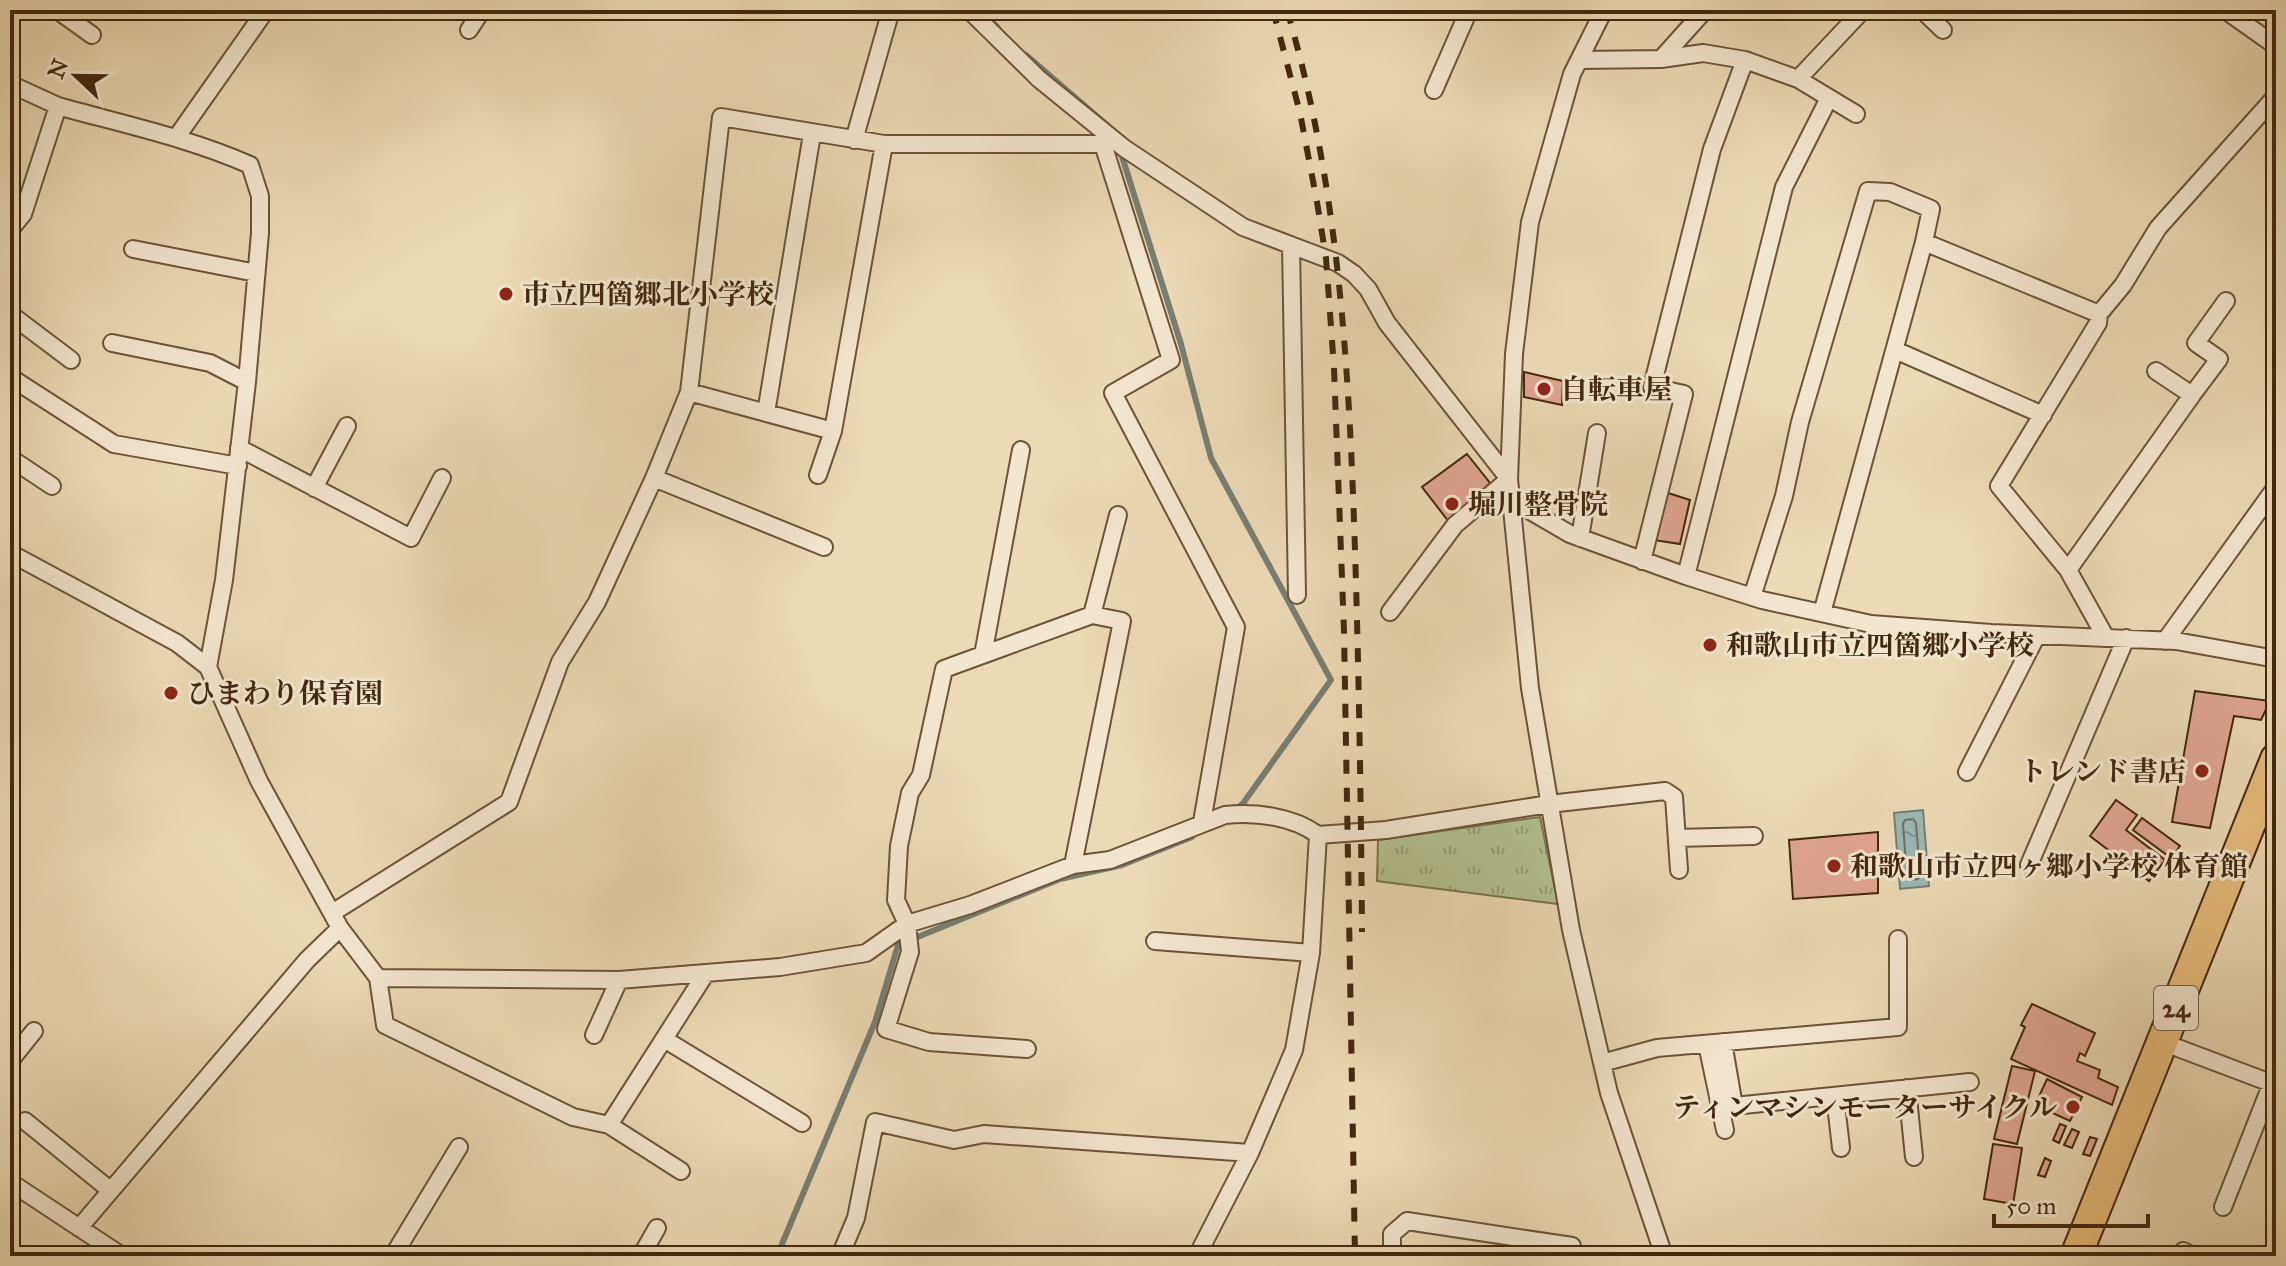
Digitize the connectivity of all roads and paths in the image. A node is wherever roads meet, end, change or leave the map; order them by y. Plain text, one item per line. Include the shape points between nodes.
1 (57, 10) edge
2 (266, 10) edge
3 (482, 10) edge
4 (891, 10) edge
5 (969, 10) edge
6 (1469, 10) edge
7 (1604, 10) edge
8 (1705, 10) edge
9 (1863, 10) edge
10 (1922, 10) edge
11 (2225, 10) edge
12 (469, 30) dead end
13 (1943, 30) dead end
14 (92, 35) dead end
15 (2276, 46) edge
16 (1661, 59) junction
17 (1579, 60) junction
18 (1745, 60) junction
19 (1798, 79) junction
20 (10, 84) edge
21 (1434, 90) dead end
22 (2276, 96) edge
23 (1829, 98) junction
24 (58, 106) junction
25 (1856, 114) dead end
26 (812, 134) junction
27 (176, 138) junction
28 (854, 140) junction
29 (1106, 140) junction
30 (884, 144) junction
31 (17, 208) edge
32 (10, 230) edge
33 (1924, 242) junction
34 (1291, 245) junction
35 (133, 249) dead end
36 (256, 273) junction
37 (2226, 301) dead end
38 (10, 314) edge
39 (2099, 314) junction
40 (112, 343) dead end
41 (1895, 350) junction
42 (71, 360) dead end
43 (2156, 371) dead end
44 (10, 377) edge
45 (247, 382) junction
46 (689, 392) junction
47 (2192, 395) junction
48 (766, 413) junction
49 (2043, 415) junction
50 (347, 426) dead end
51 (833, 431) junction
52 (1597, 433) dead end
53 (239, 448) junction
54 (1021, 450) dead end
55 (10, 458) edge
56 (238, 466) junction
57 (818, 475) dead end
58 (442, 478) dead end
59 (654, 478) junction
60 (1509, 479) junction
61 (52, 486) dead end
62 (2276, 487) edge
63 (314, 488) junction
64 (1513, 501) junction
65 (1118, 515) dead end
66 (1580, 538) junction
67 (824, 547) dead end
68 (10, 553) edge
69 (1642, 561) junction
70 (2068, 570) junction
71 (1686, 576) junction
72 (1297, 595) dead end
73 (1752, 597) junction
74 (1390, 612) dead end
75 (1822, 613) junction
76 (1092, 615) junction
77 (2037, 635) junction
78 (2106, 638) junction
79 (2126, 638) junction
80 (2165, 641) junction
81 (983, 655) junction
82 (2276, 659) edge
83 (208, 667) junction
84 (2276, 759) edge
85 (1967, 772) dead end
86 (1549, 804) junction
87 (1202, 822) junction
88 (1318, 835) junction
89 (1754, 836) dead end
90 (1677, 838) junction
91 (1073, 865) junction
92 (2029, 865) dead end
93 (1679, 870) dead end
94 (336, 920) junction
95 (908, 935) junction
96 (1898, 939) dead end
97 (1155, 941) dead end
98 (1311, 953) junction
99 (706, 973) junction
100 (378, 978) junction
101 (619, 980) junction
102 (34, 1031) dead end
103 (594, 1035) dead end
104 (664, 1039) junction
105 (2162, 1042) junction
106 (1715, 1043) junction
107 (1027, 1049) dead end
108 (10, 1061) edge
109 (1602, 1063) junction
110 (1970, 1082) dead end
111 (2274, 1084) edge
112 (1907, 1088) junction
113 (1835, 1096) junction
114 (25, 1121) dead end
115 (802, 1123) dead end
116 (609, 1125) junction
117 (1725, 1130) dead end
118 (459, 1147) dead end
119 (1841, 1148) dead end
120 (1250, 1153) junction
121 (1914, 1157) dead end
122 (681, 1171) dead end
123 (10, 1182) edge
124 (110, 1190) junction
125 (2223, 1207) dead end
126 (79, 1228) junction
127 (657, 1228) dead end
128 (122, 1256) edge
129 (393, 1256) edge
130 (641, 1256) edge
131 (840, 1256) edge
132 (1197, 1256) edge
133 (1392, 1256) edge
134 (1569, 1256) edge
135 (1664, 1256) edge
136 (2076, 1256) edge

1 - 14 street
2 - 27 street
3 - 12 street
4 - 28 street
5 - 29 street
6 - 21 street
7 - 17 street
8 - 16 street
9 - 19 street
10 - 13 street
11 - 15 street
16 - 17 street
16 - 18 street via 1703,53
17 - 60 street via 1530,222 1514,354
18 - 19 street
18 - 69 street via 1712,149 1652,387 1684,394
19 - 23 street
20 - 24 street
22 - 39 street via 2158,228
23 - 25 street
23 - 71 street via 1784,187
24 - 27 street
24 - 31 street
26 - 28 street
26 - 46 street via 721,117
26 - 48 street
27 - 36 street via 250,165 260,196
28 - 30 street
29 - 30 street
29 - 34 street via 1243,227
29 - 87 street via 1171,360 1113,393 1236,627
30 - 51 street
31 - 32 street
33 - 39 street
33 - 41 street
33 - 73 street via 1931,209 1890,192 1868,191
34 - 60 street via 1338,263 1361,281 1387,323
34 - 72 street
35 - 36 street
36 - 45 street
37 - 47 street via 2196,343 2219,359
38 - 42 street
39 - 49 street
40 - 45 street via 210,363
41 - 49 street
41 - 75 street
43 - 47 street
44 - 56 street via 114,444
45 - 53 street
46 - 48 street
46 - 59 street
47 - 70 street
48 - 51 street
49 - 70 street via 1999,486
50 - 63 street
51 - 57 street
52 - 66 street
53 - 56 street
53 - 63 street
54 - 81 street
55 - 61 street
56 - 83 street
58 - 63 street via 411,538
59 - 67 street
59 - 94 street via 597,602 560,662 509,802
60 - 64 street
60 - 74 street via 1455,525
62 - 80 street
64 - 66 street
64 - 86 street via 1530,688
65 - 76 street
66 - 69 street
68 - 83 street via 177,643
69 - 71 street
70 - 78 street
71 - 73 street
73 - 75 street
75 - 77 street via 1871,624
76 - 81 street
76 - 91 street via 1122,621
77 - 78 street
77 - 85 street
78 - 79 street
79 - 80 street
79 - 92 street
80 - 82 street
81 - 95 street via 944,669 921,775 910,793 899,846 896,900
83 - 94 street via 259,781
84 - 105 highway, 24
86 - 88 street via 1386,830
86 - 90 street via 1665,791 1674,797
86 - 109 street
87 - 88 street via 1233,814 1287,820
87 - 91 street via 1110,860
88 - 98 street
89 - 90 street
90 - 93 street
91 - 95 street
94 - 100 street
94 - 124 street
95 - 99 street via 866,953
95 - 107 street via 910,952 886,1029 929,1042
96 - 106 street via 1898,1027
97 - 98 street
98 - 120 street via 1294,1050
99 - 101 street
99 - 104 street
100 - 101 street
100 - 116 street via 385,1025 573,1117
101 - 103 street
102 - 108 street
104 - 115 street
104 - 116 street
105 - 111 street
105 - 136 highway, 24
106 - 109 street via 1657,1048
106 - 113 street via 1734,1106
106 - 117 street
109 - 135 street
110 - 112 street
111 - 125 street
112 - 113 street
112 - 121 street
113 - 119 street
114 - 124 street
116 - 122 street
118 - 129 street
120 - 131 street via 984,1134 954,1140 875,1122 856,1218
120 - 132 street
123 - 126 street
124 - 126 street
126 - 128 street
127 - 130 street
133 - 134 street via 1392,1234 1407,1221 1572,1246

